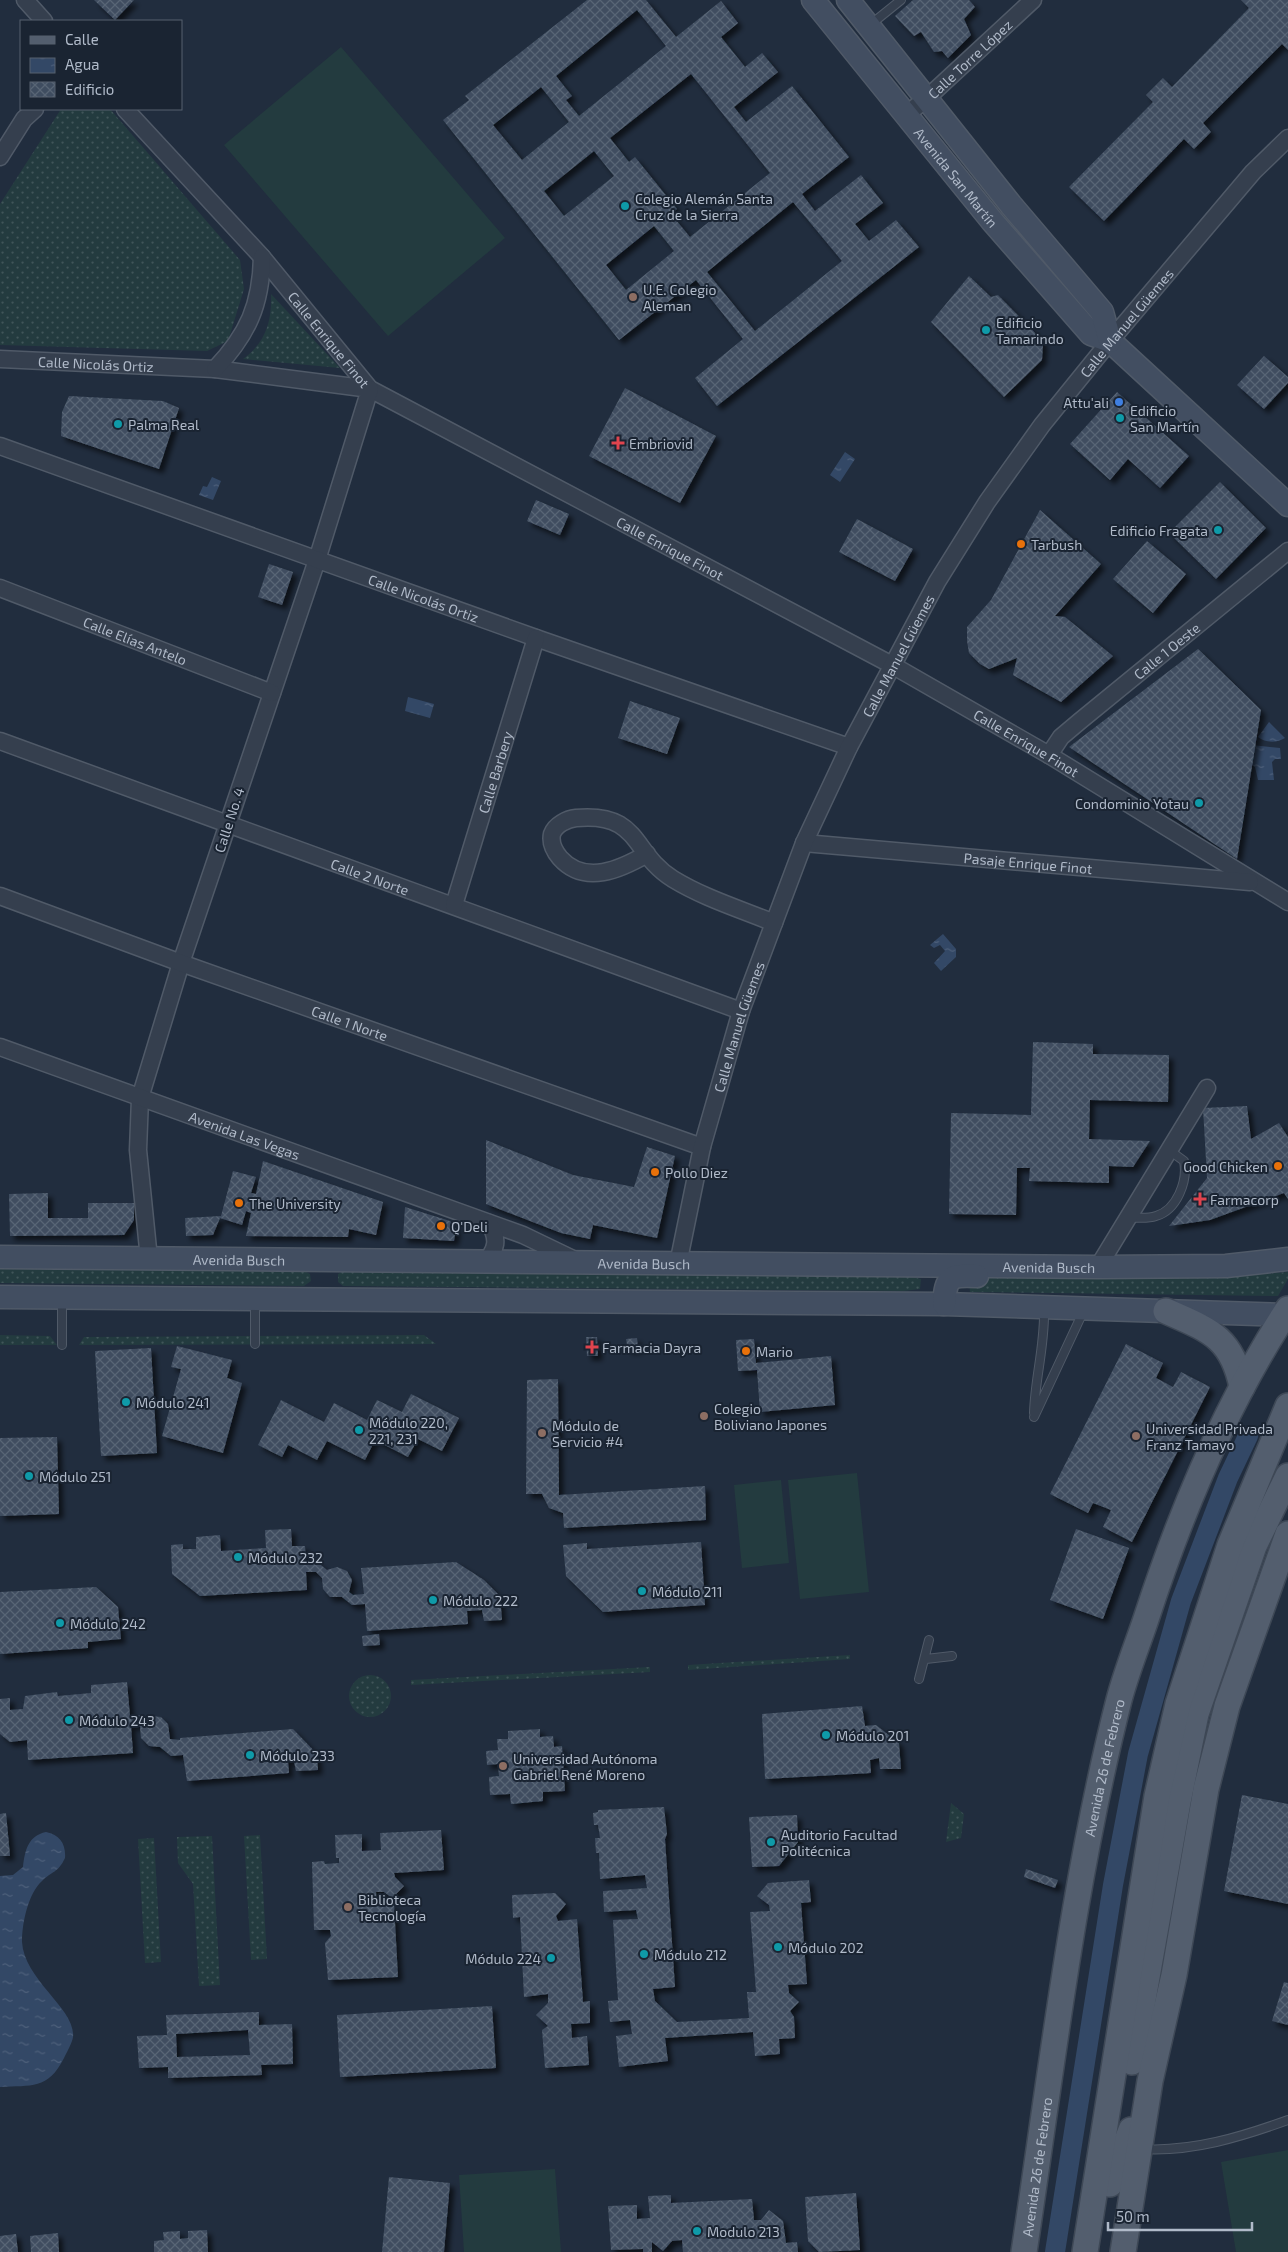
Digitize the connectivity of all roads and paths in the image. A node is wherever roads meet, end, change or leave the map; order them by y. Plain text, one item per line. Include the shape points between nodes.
1 (24, 0) edge
2 (813, 0) edge
3 (848, 0) edge
4 (901, 0) edge
5 (1033, 0) edge
6 (43, 20) edge
7 (869, 26) junction
8 (927, 98) junction
9 (34, 110) edge
10 (126, 110) edge
11 (906, 115) junction
12 (1288, 138) edge
13 (0, 157) edge
14 (262, 257) junction
15 (1110, 341) junction
16 (0, 359) edge
17 (216, 369) junction
18 (370, 389) junction
19 (0, 446) edge
20 (1288, 505) edge
21 (1288, 551) edge
22 (317, 560) junction
23 (0, 588) edge
24 (536, 638) junction
25 (892, 665) junction
26 (272, 692) junction
27 (0, 741) edge
28 (848, 747) junction
29 (1048, 755) junction
30 (227, 826) junction
31 (804, 843) junction
32 (647, 854) junction
33 (1253, 882) junction
34 (0, 896) edge
35 (1288, 902) edge
36 (454, 906) junction
37 (774, 922) junction
38 (181, 963) junction
39 (740, 1011) junction
40 (0, 1046) edge
41 (1207, 1088) dead end
42 (140, 1098) junction
43 (702, 1147) junction
44 (1169, 1150) junction
45 (1128, 1217) junction
46 (489, 1223) junction
47 (0, 1257) edge
48 (149, 1259) junction
49 (1288, 1259) edge
50 (328, 1262) junction
51 (484, 1263) junction
52 (582, 1263) junction
53 (678, 1264) junction
54 (1054, 1267) junction
55 (1098, 1268) junction
56 (0, 1297) edge
57 (62, 1297) junction
58 (255, 1298) junction
59 (328, 1300) junction
60 (944, 1304) junction
61 (1044, 1306) junction
62 (1085, 1308) junction
63 (1166, 1311) junction
64 (1287, 1313) edge
65 (255, 1344) dead end
66 (62, 1345) dead end
67 (1242, 1387) junction
68 (1288, 1406) edge
69 (1288, 1476) edge
70 (1288, 1534) edge
71 (1280, 1574) edge
72 (929, 1640) dead end
73 (952, 1656) dead end
74 (926, 1659) junction
75 (919, 1678) dead end
76 (1150, 2081) junction
77 (1288, 2120) edge
78 (1138, 2149) junction
79 (1110, 2184) junction
80 (1024, 2252) edge
81 (1085, 2252) edge
82 (1100, 2252) edge
83 (1123, 2252) edge

1 - 6 street
2 - 11 main road, Avenida San Martín
3 - 7 main road, Avenida San Martín
4 - 7 lane
5 - 8 street, Calle Torre López
7 - 8 main road, Avenida San Martín
8 - 11 street, Calle Torre López
8 - 15 main road, Avenida San Martín via 1011,205 1102,312
9 - 13 street via 24,119
10 - 14 street, Calle Enrique Finot
11 - 15 main road, Avenida San Martín via 992,221 1091,334
12 - 15 street, Calle Manuel Güemes via 1253,172
14 - 17 street via 256,306 246,330
14 - 18 street, Calle Enrique Finot
15 - 20 main road, Avenida San Martín
15 - 25 street, Calle Manuel Güemes via 987,502 937,582
16 - 17 street, Calle Nicolás Ortiz
17 - 18 street, Calle Nicolás Ortiz
18 - 22 street, Calle No. 4
18 - 25 street, Calle Enrique Finot
19 - 22 street, Calle Nicolás Ortiz
21 - 29 street, Calle 1 Oeste via 1061,737
22 - 24 street, Calle Nicolás Ortiz
22 - 26 street, Calle No. 4
23 - 26 street, Calle Elías Antelo
24 - 28 street, Calle Nicolás Ortiz
24 - 36 street, Calle Barbery
25 - 28 street, Calle Manuel Güemes
25 - 29 street, Calle Enrique Finot
26 - 30 street, Calle No. 4
27 - 30 street, Calle 2 Norte
28 - 31 street, Calle Manuel Güemes
29 - 33 street, Calle Enrique Finot
30 - 36 street, Calle 2 Norte
30 - 38 street, Calle No. 4
31 - 33 street, Pasaje Enrique Finot
31 - 37 street, Calle Manuel Güemes
32 - 32 street via 628,829 611,820 572,819 558,825 552,834 556,854 564,863 586,873 612,870
32 - 37 street via 672,879 708,897
33 - 35 street, Calle Enrique Finot
34 - 38 street, Calle 1 Norte
36 - 39 street, Calle 2 Norte
37 - 39 street, Calle Manuel Güemes
38 - 42 street, Calle No. 4
38 - 43 street, Calle 1 Norte
39 - 43 street, Calle Manuel Güemes
40 - 42 street, Avenida Las Vegas
41 - 44 street
42 - 46 street, Avenida Las Vegas
42 - 48 street, Calle No. 4 via 138,1150
43 - 53 street, Calle Manuel Güemes
44 - 45 street
44 - 45 lane via 1184,1161 1185,1179 1181,1191 1171,1205 1156,1216
45 - 55 street
46 - 51 street via 496,1233 496,1244
46 - 52 street, Avenida Las Vegas
47 - 48 main road, Avenida Busch
48 - 50 main road, Avenida Busch
49 - 55 main road, Avenida Busch via 1226,1266
50 - 51 main road, Avenida Busch
50 - 59 main road
51 - 52 main road, Avenida Busch
52 - 53 main road, Avenida Busch
53 - 54 main road, Avenida Busch
54 - 55 main road, Avenida Busch
54 - 60 main road via 1024,1277 957,1275 946,1284
56 - 57 main road
57 - 58 main road
57 - 66 lane
58 - 59 main road
58 - 65 lane
59 - 60 main road
60 - 61 main road
61 - 62 main road
61 - 62 lane via 1045,1327 1035,1386 1034,1417
62 - 63 main road
63 - 64 main road
63 - 67 main road via 1203,1327 1221,1341 1232,1352
64 - 67 main road, Avenida 26 de Febrero
67 - 80 main road, Avenida 26 de Febrero via 1205,1460 1170,1548 1120,1698 1086,1848
68 - 81 main road via 1230,1545 1178,1704 1157,1796
69 - 79 main road via 1254,1546 1196,1714
70 - 71 main road
71 - 76 main road via 1227,1706 1206,1789 1174,1975
72 - 74 lane
73 - 74 lane
74 - 75 lane
76 - 78 main road
76 - 79 main road
77 - 78 lane via 1200,2145 1166,2150
78 - 83 main road
79 - 82 main road

